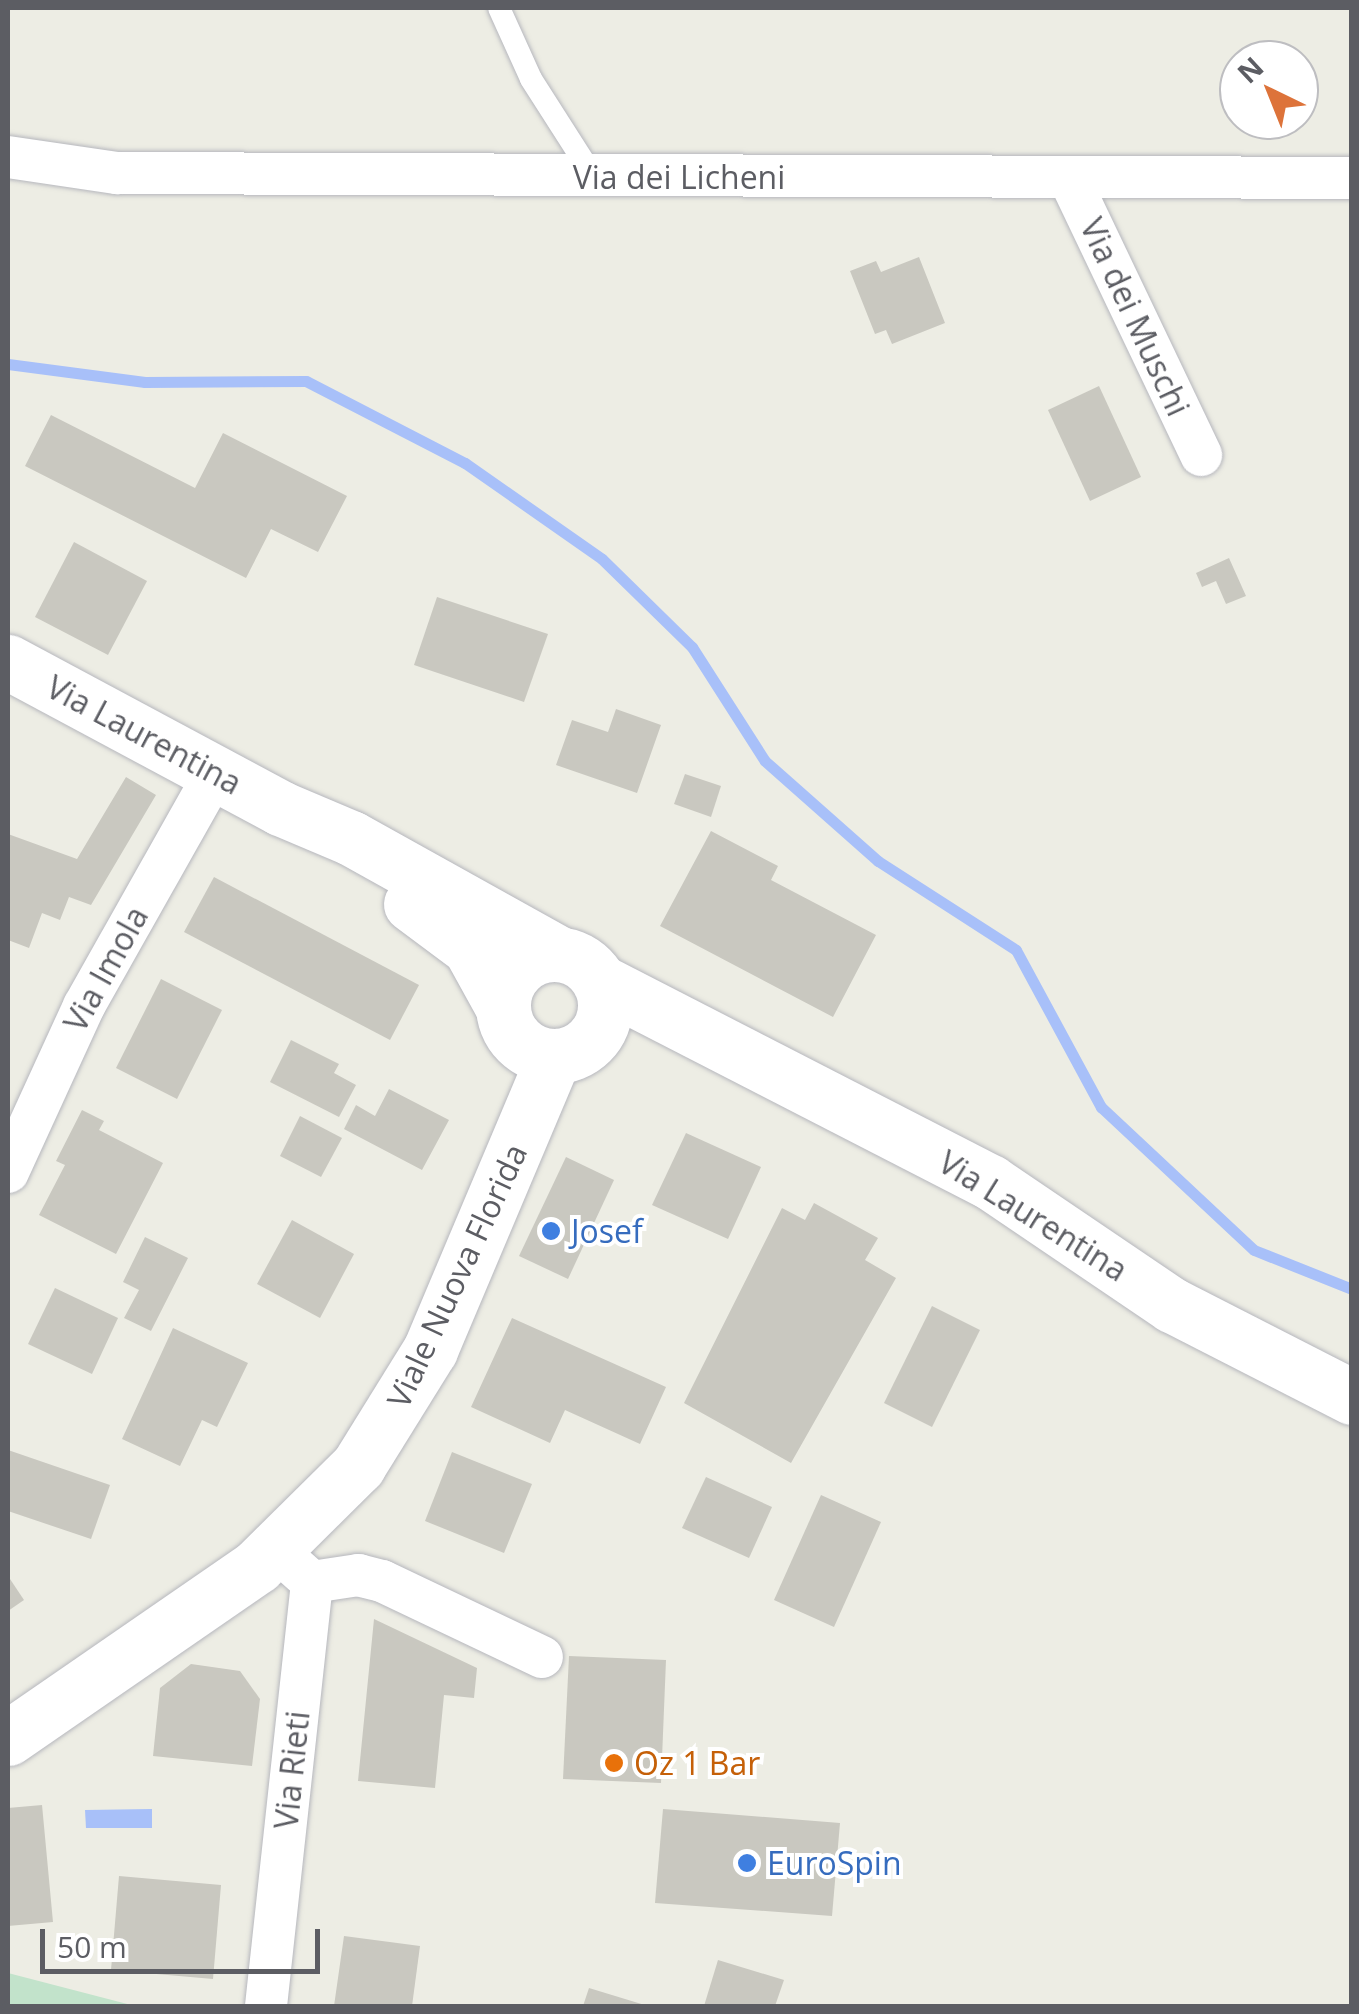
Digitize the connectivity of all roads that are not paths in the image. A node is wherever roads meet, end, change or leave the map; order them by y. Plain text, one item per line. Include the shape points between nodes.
1 (499, 8) edge
2 (8, 157) edge
3 (593, 176) junction
4 (1069, 178) junction
5 (1352, 178) edge
6 (1202, 456) dead end
7 (8, 662) edge
8 (216, 772) junction
9 (280, 808) junction
10 (579, 967) junction
11 (540, 1037) junction
12 (711, 1040) junction
13 (8, 1172) edge
14 (1352, 1397) edge
15 (294, 1566) junction
16 (542, 1656) dead end
17 (8, 1698) edge
18 (8, 1738) edge
19 (266, 2006) edge

1 - 3 lane via 532,78
2 - 3 street, Via dei Licheni via 117,173
3 - 4 street, Via dei Licheni
4 - 5 street, Via dei Licheni
4 - 6 street, Via dei Muschi
7 - 8 main road, Via Laurentina
8 - 9 main road, Via Laurentina
8 - 13 street, Via Imola via 84,1006
9 - 10 main road, Via Laurentina via 335,830
9 - 11 main road, Via Laurentina via 316,844 458,936
10 - 11 main road via 602,1022
10 - 11 main road via 526,962 514,974
10 - 12 main road, Via Laurentina
11 - 12 main road, Via Laurentina
11 - 15 main road, Viale Nuova Florida via 408,1394
11 - 17 main road, Viale Nuova Florida via 390,1356 331,1448 242,1534
12 - 14 main road, Via Laurentina via 990,1182 1188,1314
15 - 16 street via 382,1581
15 - 18 main road, Viale Nuova Florida
15 - 19 street, Via Rieti

